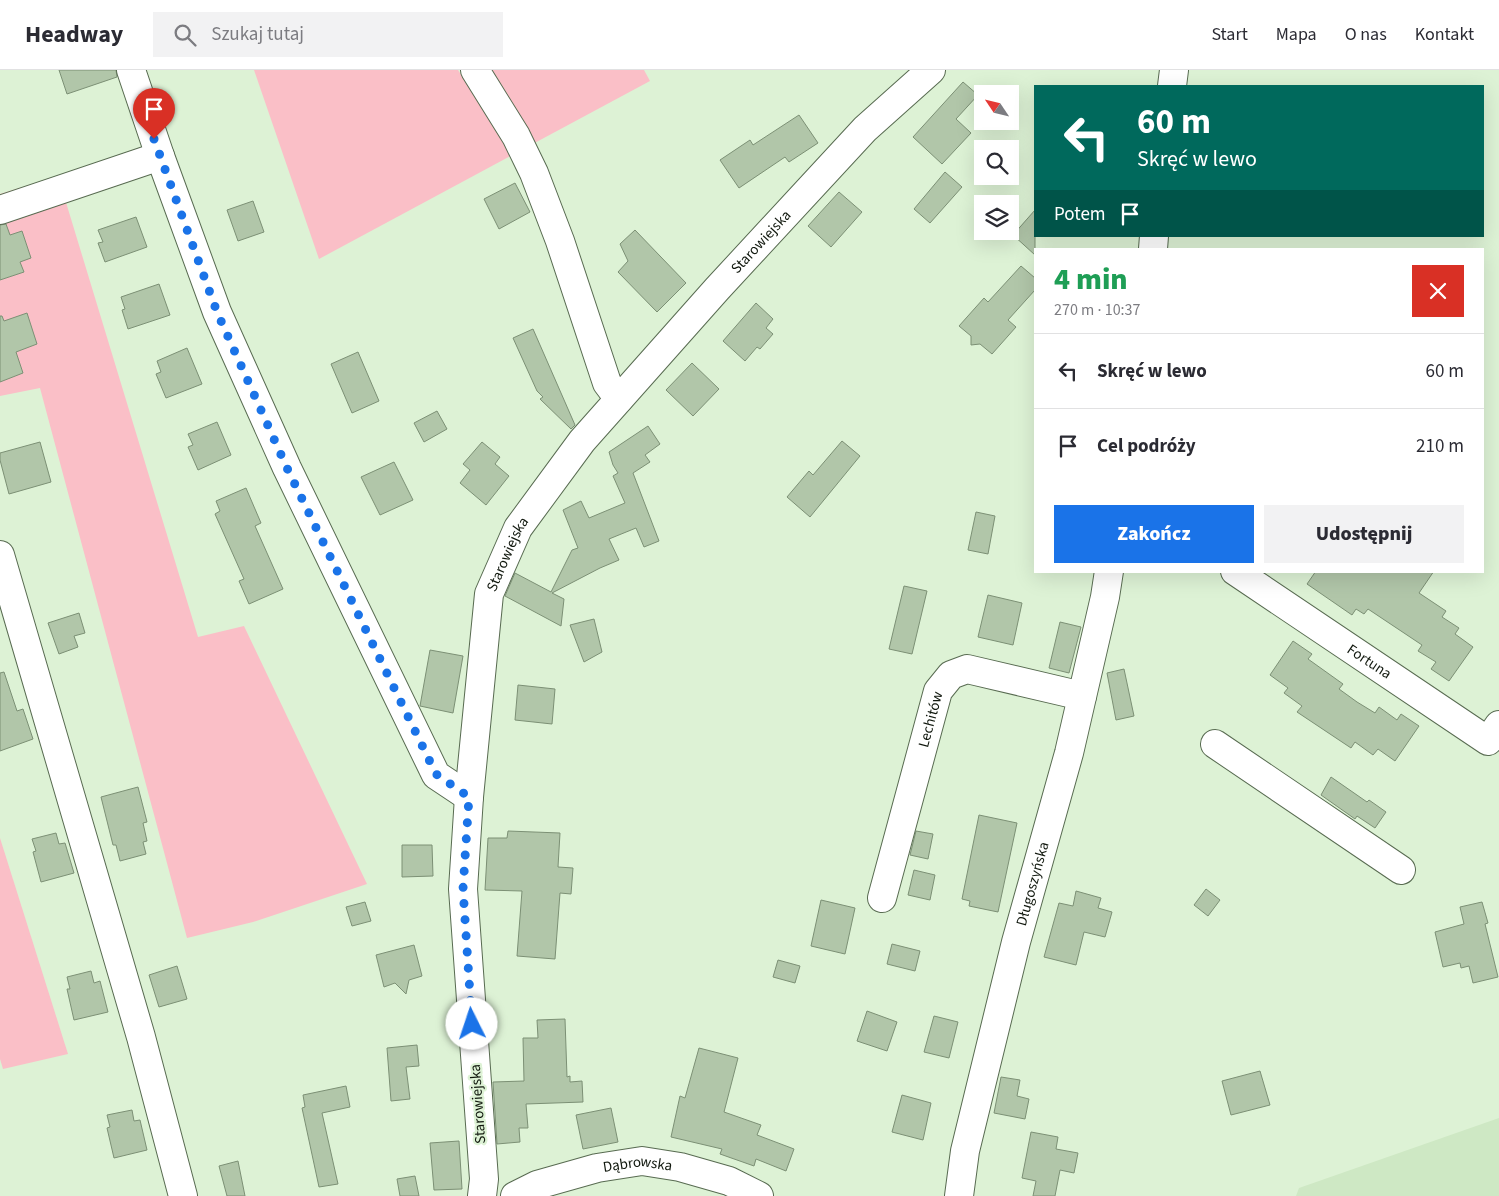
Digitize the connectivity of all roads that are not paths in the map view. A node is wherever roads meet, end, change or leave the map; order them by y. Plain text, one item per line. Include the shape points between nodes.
1 (131, 70) edge
2 (475, 70) edge
3 (931, 70) edge
4 (1174, 70) edge
5 (1172, 85) edge
6 (160, 156) junction
7 (0, 210) edge
8 (619, 399) junction
9 (0, 555) edge
10 (1109, 573) edge
11 (1238, 573) edge
12 (1082, 696) junction
13 (1499, 725) edge
14 (1215, 744) dead end
15 (469, 797) junction
16 (1401, 870) dead end
17 (882, 898) dead end
18 (183, 1196) edge
19 (482, 1196) edge
20 (515, 1196) edge
21 (759, 1196) edge
22 (959, 1196) edge

1 - 6 street
2 - 8 street via 516,136 534,173 607,383
3 - 8 street, Starowiejska via 865,129
4 - 5 street
6 - 7 street
6 - 15 street via 217,312 287,468 436,774
8 - 15 street, Starowiejska via 582,441 518,528 489,594
9 - 18 street via 141,1037
10 - 12 street, Długoszyńska
11 - 13 street, Fortuna via 1488,741
12 - 17 street, Lechitów via 967,669 951,674 938,691
12 - 22 street, Długoszyńska via 1070,753 1016,942 965,1152
14 - 16 street
15 - 19 street, Starowiejska via 463,889 484,1179
20 - 21 street, Dąbrowska via 537,1185 597,1168 642,1161 680,1167 729,1181

